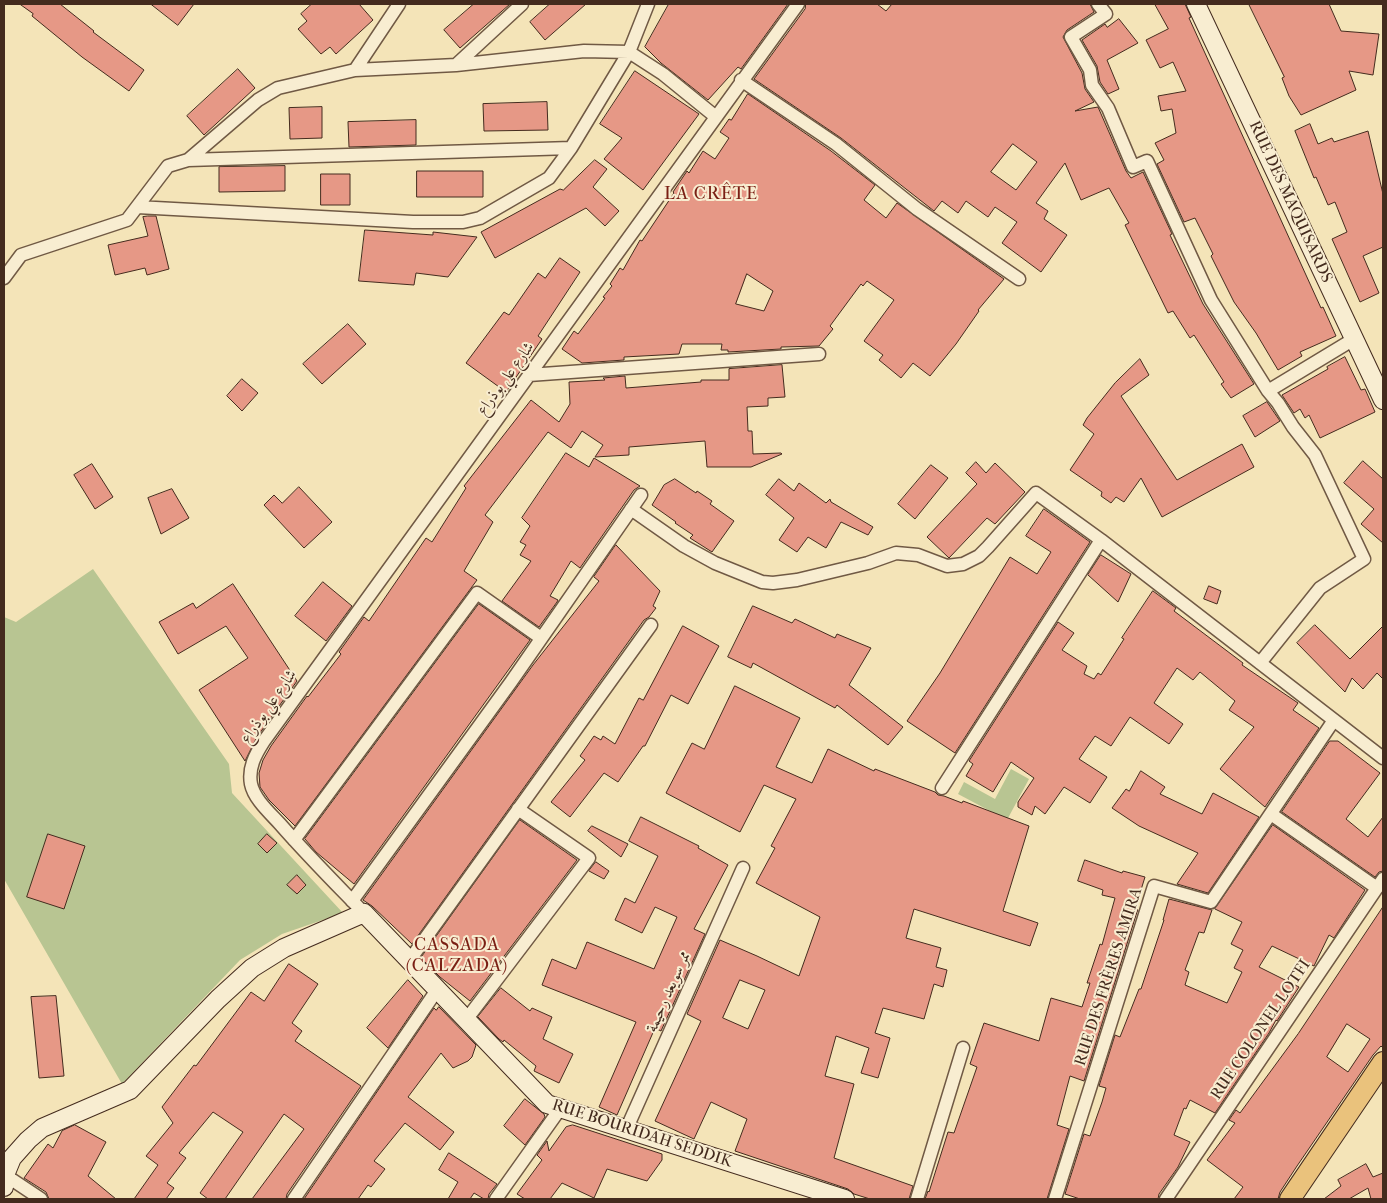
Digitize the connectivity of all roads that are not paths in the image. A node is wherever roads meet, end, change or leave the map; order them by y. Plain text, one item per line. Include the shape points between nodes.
1 (399, 4) edge
2 (522, 4) edge
3 (648, 4) edge
4 (798, 4) edge
5 (1098, 4) edge
6 (1196, 4) edge
7 (629, 52) junction
8 (456, 65) junction
9 (354, 70) junction
10 (741, 80) junction
11 (716, 117) junction
12 (571, 148) junction
13 (188, 160) junction
14 (137, 207) junction
15 (4, 278) edge
16 (1019, 279) dead end
17 (1354, 338) junction
18 (819, 354) dead end
19 (529, 375) junction
20 (1268, 391) junction
21 (1383, 400) edge
22 (641, 495) dead end
23 (631, 509) junction
24 (1100, 540) junction
25 (651, 625) dead end
26 (541, 638) junction
27 (1260, 663) junction
28 (1334, 720) junction
29 (1383, 758) edge
30 (250, 777) joint
31 (942, 788) dead end
32 (518, 809) junction
33 (1271, 814) junction
34 (294, 840) junction
35 (743, 868) dead end
36 (1380, 884) edge
37 (358, 907) junction
38 (409, 961) junction
39 (437, 990) junction
40 (466, 1020) junction
41 (963, 1048) dead end
42 (1383, 1062) edge
43 (560, 1108) junction
44 (626, 1130) junction
45 (4, 1181) edge
46 (41, 1199) edge
47 (294, 1199) edge
48 (496, 1199) edge
49 (845, 1199) edge
50 (917, 1199) edge
51 (1054, 1199) edge
52 (1166, 1199) edge
53 (1290, 1199) edge

1 - 9 street
2 - 8 street
3 - 7 street
4 - 10 street, شارع علي بوذراع
5 - 20 street via 1106,14 1071,37 1090,70 1092,85 1108,108 1134,167 1147,160 1211,300
6 - 17 main road, RUE DES MAQUISARDS
7 - 8 street via 584,51
7 - 11 street via 663,74
7 - 12 street
8 - 9 street
9 - 13 street via 278,88 258,100
10 - 11 street, شارع علي بوذراع
10 - 16 street via 836,144 917,209
11 - 19 street, شارع علي بوذراع
12 - 13 street
12 - 14 street via 549,178 480,218 463,222
13 - 14 street via 168,166
14 - 15 street via 127,220 21,255
17 - 20 street
17 - 21 main road, RUE DES MAQUISARDS
18 - 19 street
19 - 30 street, شارع علي بوذراع via 264,741 253,760
20 - 27 street via 1315,455 1364,559 1320,588
22 - 23 street
23 - 24 street via 715,563 762,582 773,583 806,578 896,554 918,555 947,566 963,564 988,547 1036,493
23 - 26 street
24 - 27 street
24 - 31 street
25 - 32 street
26 - 34 street via 477,592
26 - 37 street
27 - 28 street
28 - 29 street
28 - 33 street, RUE DES FRÈRES AMIRA
30 - 34 street, RUE BOURIDAH SEDDIK via 257,798
32 - 38 street
32 - 40 street via 589,858
33 - 36 street
33 - 51 street, RUE DES FRÈRES AMIRA via 1211,902 1154,886
34 - 37 street, RUE BOURIDAH SEDDIK
35 - 44 street, ممر سويعد رحيمة
36 - 52 street, RUE COLONEL LOTFI
37 - 38 main road, RUE BOURIDAH SEDDIK
37 - 45 main road via 252,968 130,1090 42,1128 12,1158
38 - 39 main road, RUE BOURIDAH SEDDIK
39 - 40 main road, RUE BOURIDAH SEDDIK
39 - 47 street
40 - 43 main road, RUE BOURIDAH SEDDIK via 547,1104
41 - 50 street
42 - 53 main road
43 - 44 main road, RUE BOURIDAH SEDDIK
43 - 48 street
44 - 49 main road, RUE BOURIDAH SEDDIK
45 - 46 street

